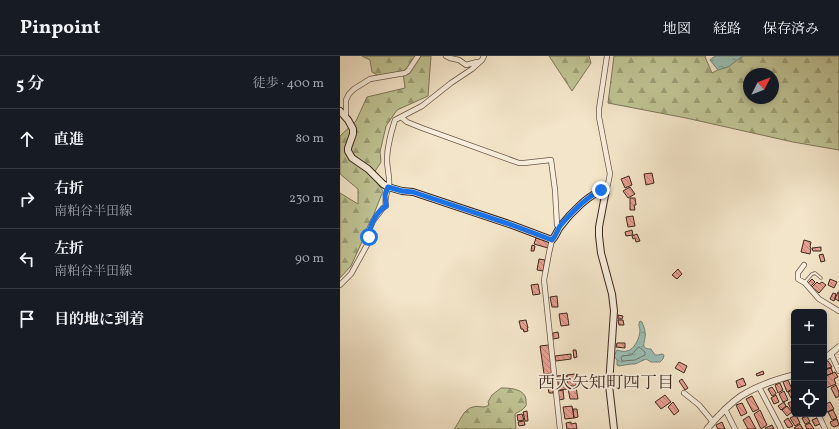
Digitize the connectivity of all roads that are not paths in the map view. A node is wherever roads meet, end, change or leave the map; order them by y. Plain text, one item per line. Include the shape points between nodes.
1 (418, 56) edge
2 (446, 56) edge
3 (484, 56) edge
4 (607, 56) edge
5 (479, 62) junction
6 (340, 111) edge
7 (345, 117) junction
8 (401, 117) junction
9 (388, 187) junction
10 (606, 190) junction
11 (560, 227) junction
12 (552, 240) junction
13 (804, 265) dead end
14 (821, 278) dead end
15 (805, 283) junction
16 (340, 285) edge
17 (839, 311) edge
18 (839, 347) edge
19 (831, 354) junction
20 (827, 357) edge
21 (839, 371) edge
22 (791, 376) edge
23 (759, 387) junction
24 (684, 393) dead end
25 (725, 409) junction
26 (819, 417) edge
27 (713, 422) junction
28 (823, 428) edge
29 (560, 429) edge
30 (614, 429) edge
31 (707, 429) edge
32 (735, 429) edge
33 (781, 429) edge

1 - 7 street via 405,73 370,79 354,89 346,100
2 - 5 street via 466,65
3 - 5 street
4 - 10 street via 599,109 610,174
5 - 8 street via 422,106
6 - 7 main road
7 - 9 main road via 353,129 349,154
8 - 9 street via 395,120 389,140
8 - 11 street via 422,128 519,163 551,160 557,224
9 - 12 main road via 413,192
9 - 16 street via 385,195 386,206 373,221 367,245 351,274
10 - 11 main road via 601,190 588,198
10 - 30 main road via 599,236 614,312 609,385
11 - 12 main road
12 - 29 street via 544,280
13 - 15 street via 798,273 798,279
14 - 15 lane via 815,273
15 - 17 street via 819,299
18 - 19 street
19 - 20 street
19 - 21 street
22 - 23 street
23 - 25 street via 741,396
23 - 33 street
24 - 27 street via 699,405
25 - 27 street
25 - 32 street
26 - 28 street
27 - 31 street

